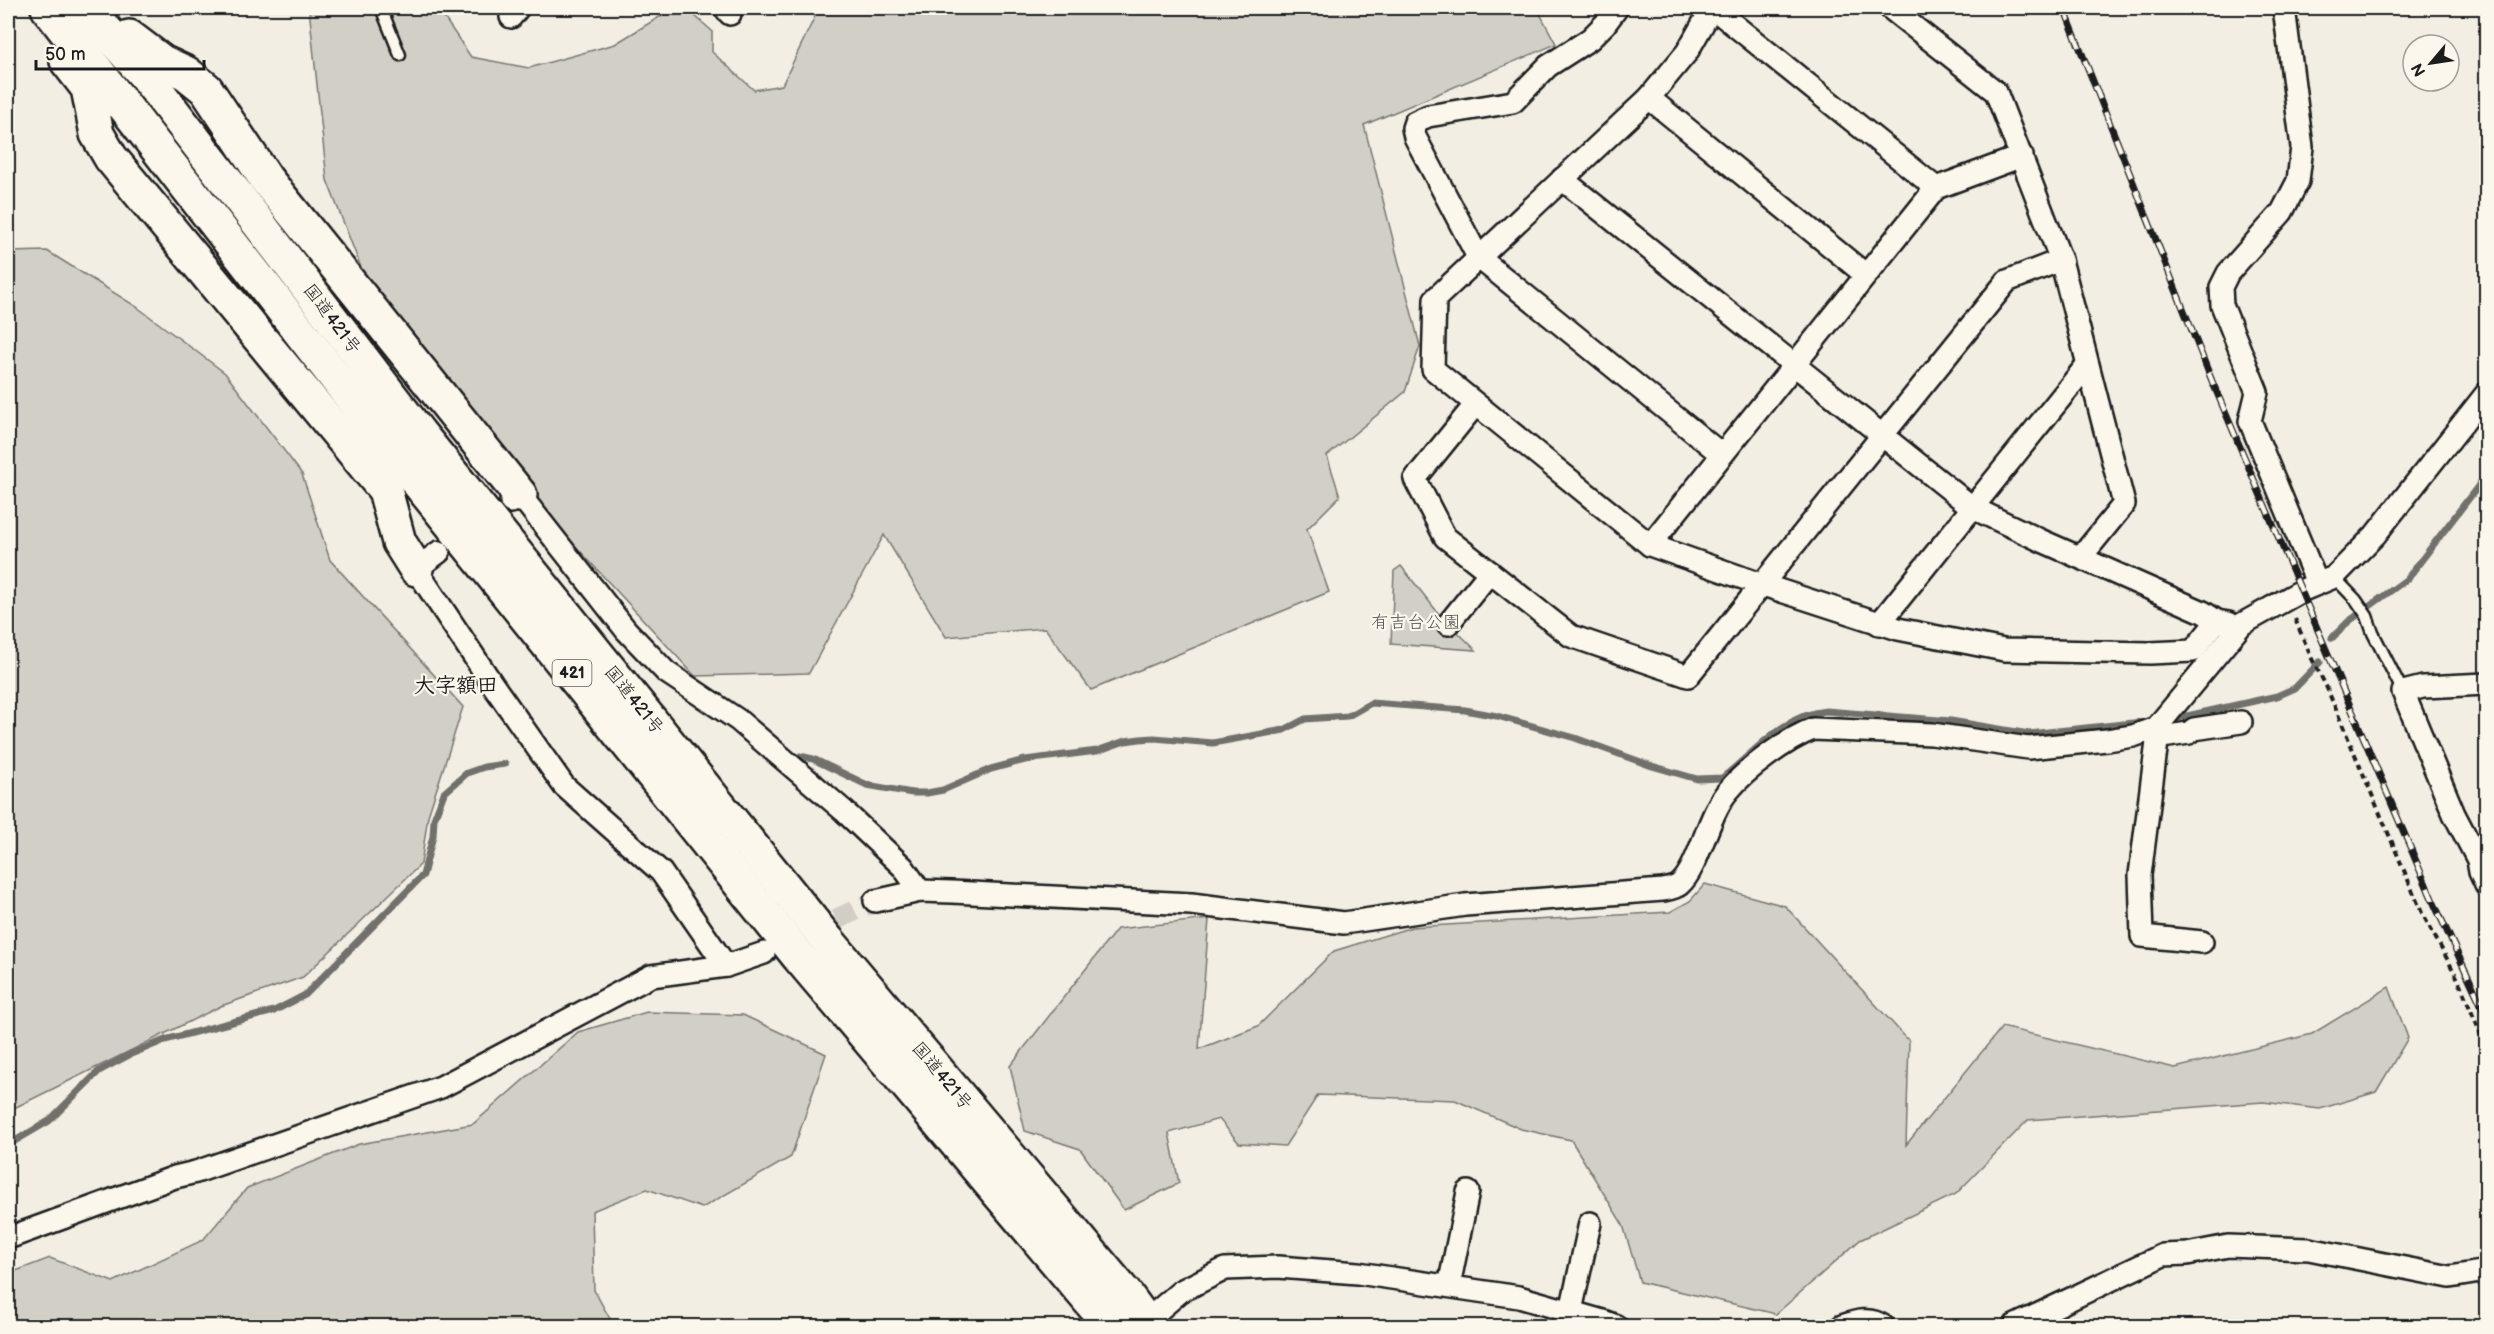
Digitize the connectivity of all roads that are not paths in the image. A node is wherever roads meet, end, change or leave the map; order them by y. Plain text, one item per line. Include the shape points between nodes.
1 (87, 8) edge
2 (381, 8) edge
3 (1617, 8) edge
4 (1712, 8) edge
5 (1890, 8) edge
6 (2284, 8) edge
7 (49, 9) edge
8 (400, 55) dead end
9 (154, 69) junction
10 (1649, 98) junction
11 (2022, 156) junction
12 (1562, 179) junction
13 (1936, 188) junction
14 (234, 244) junction
15 (1478, 257) junction
16 (2061, 260) junction
17 (1866, 275) junction
18 (1794, 365) junction
19 (2087, 365) junction
20 (2487, 394) edge
21 (1475, 405) junction
22 (1882, 436) junction
23 (1721, 454) junction
24 (514, 500) joint
25 (1973, 508) junction
26 (1650, 544) junction
27 (2080, 557) junction
28 (427, 560) joint
29 (1490, 572) junction
30 (2326, 580) junction
31 (1763, 585) junction
32 (2217, 621) junction
33 (1448, 624) dead end
34 (1879, 624) junction
35 (2242, 624) junction
36 (2487, 684) edge
37 (2403, 692) junction
38 (2241, 722) dead end
39 (2154, 732) junction
40 (2482, 858) edge
41 (2487, 885) edge
42 (920, 891) junction
43 (875, 901) tunnel mouth
44 (2202, 942) dead end
45 (764, 954) dead end
46 (726, 966) junction
47 (1468, 1192) dead end
48 (1590, 1223) dead end
49 (8, 1238) edge
50 (2487, 1271) edge
51 (1449, 1286) junction
52 (1571, 1311) junction
53 (1148, 1324) edge
54 (1111, 1326) edge
55 (1616, 1326) edge
56 (1842, 1326) edge
57 (1884, 1326) edge
58 (2014, 1326) edge

1 - 9 highway, 国道421号 / 421
2 - 8 lane
3 - 15 street via 1590,39 1548,66 1513,102 1428,116 1415,122 1414,137
4 - 10 street via 1688,52
4 - 13 street
5 - 11 street via 1996,92
6 - 30 street via 2302,147 2298,181 2282,212 2228,273 2221,287 2222,305 2257,392 2250,421
7 - 14 highway, 国道421号 / 421
7 - 28 highway via 53,43 88,88 97,134 111,158 386,490 399,542
9 - 14 highway via 141,104 219,206
9 - 24 highway via 186,73 206,88 266,179
9 - 53 highway, 国道421号 / 421 via 419,433 821,932
10 - 12 street
10 - 17 street
11 - 13 street
11 - 16 street
12 - 15 street
12 - 18 street
13 - 17 street
14 - 54 highway, 国道421号 / 421 via 392,450 799,957
15 - 21 street via 1435,298 1432,369
15 - 23 street
16 - 19 street
16 - 22 street via 2007,281
17 - 18 street
18 - 22 street
18 - 23 street
19 - 25 street
19 - 27 street via 2124,504
20 - 30 street via 2375,534
21 - 26 street
21 - 29 street via 1415,479 1445,537
22 - 25 street
22 - 31 street
23 - 26 street
24 - 42 street via 666,672 738,720 844,811 903,867
25 - 27 street
25 - 34 street
26 - 31 street
27 - 32 street
28 - 46 street via 493,686 564,786 661,872
29 - 31 street via 1570,636 1688,676
29 - 33 street
30 - 35 street
30 - 37 lane via 2356,600
31 - 34 street
32 - 34 street via 2193,651 2150,652 2004,650
32 - 35 street
35 - 39 street
36 - 37 street via 2422,687
37 - 40 street via 2454,814
38 - 39 street via 2189,733
39 - 42 street via 2028,748 1932,734 1813,729 1797,735 1727,792 1708,825 1689,873 1679,886 1663,890 1465,905 1344,923 1191,904
39 - 44 street via 2157,742 2140,875 2142,936
40 - 41 street via 2480,872
42 - 43 street
45 - 46 street
46 - 49 street via 651,976 441,1087
47 - 51 street
48 - 52 street
50 - 58 street via 2450,1276 2309,1249 2228,1246 2163,1255
51 - 52 street via 1519,1297
51 - 53 street via 1358,1273 1278,1267 1225,1269 1181,1291
52 - 55 street
56 - 57 street via 1875,1320

